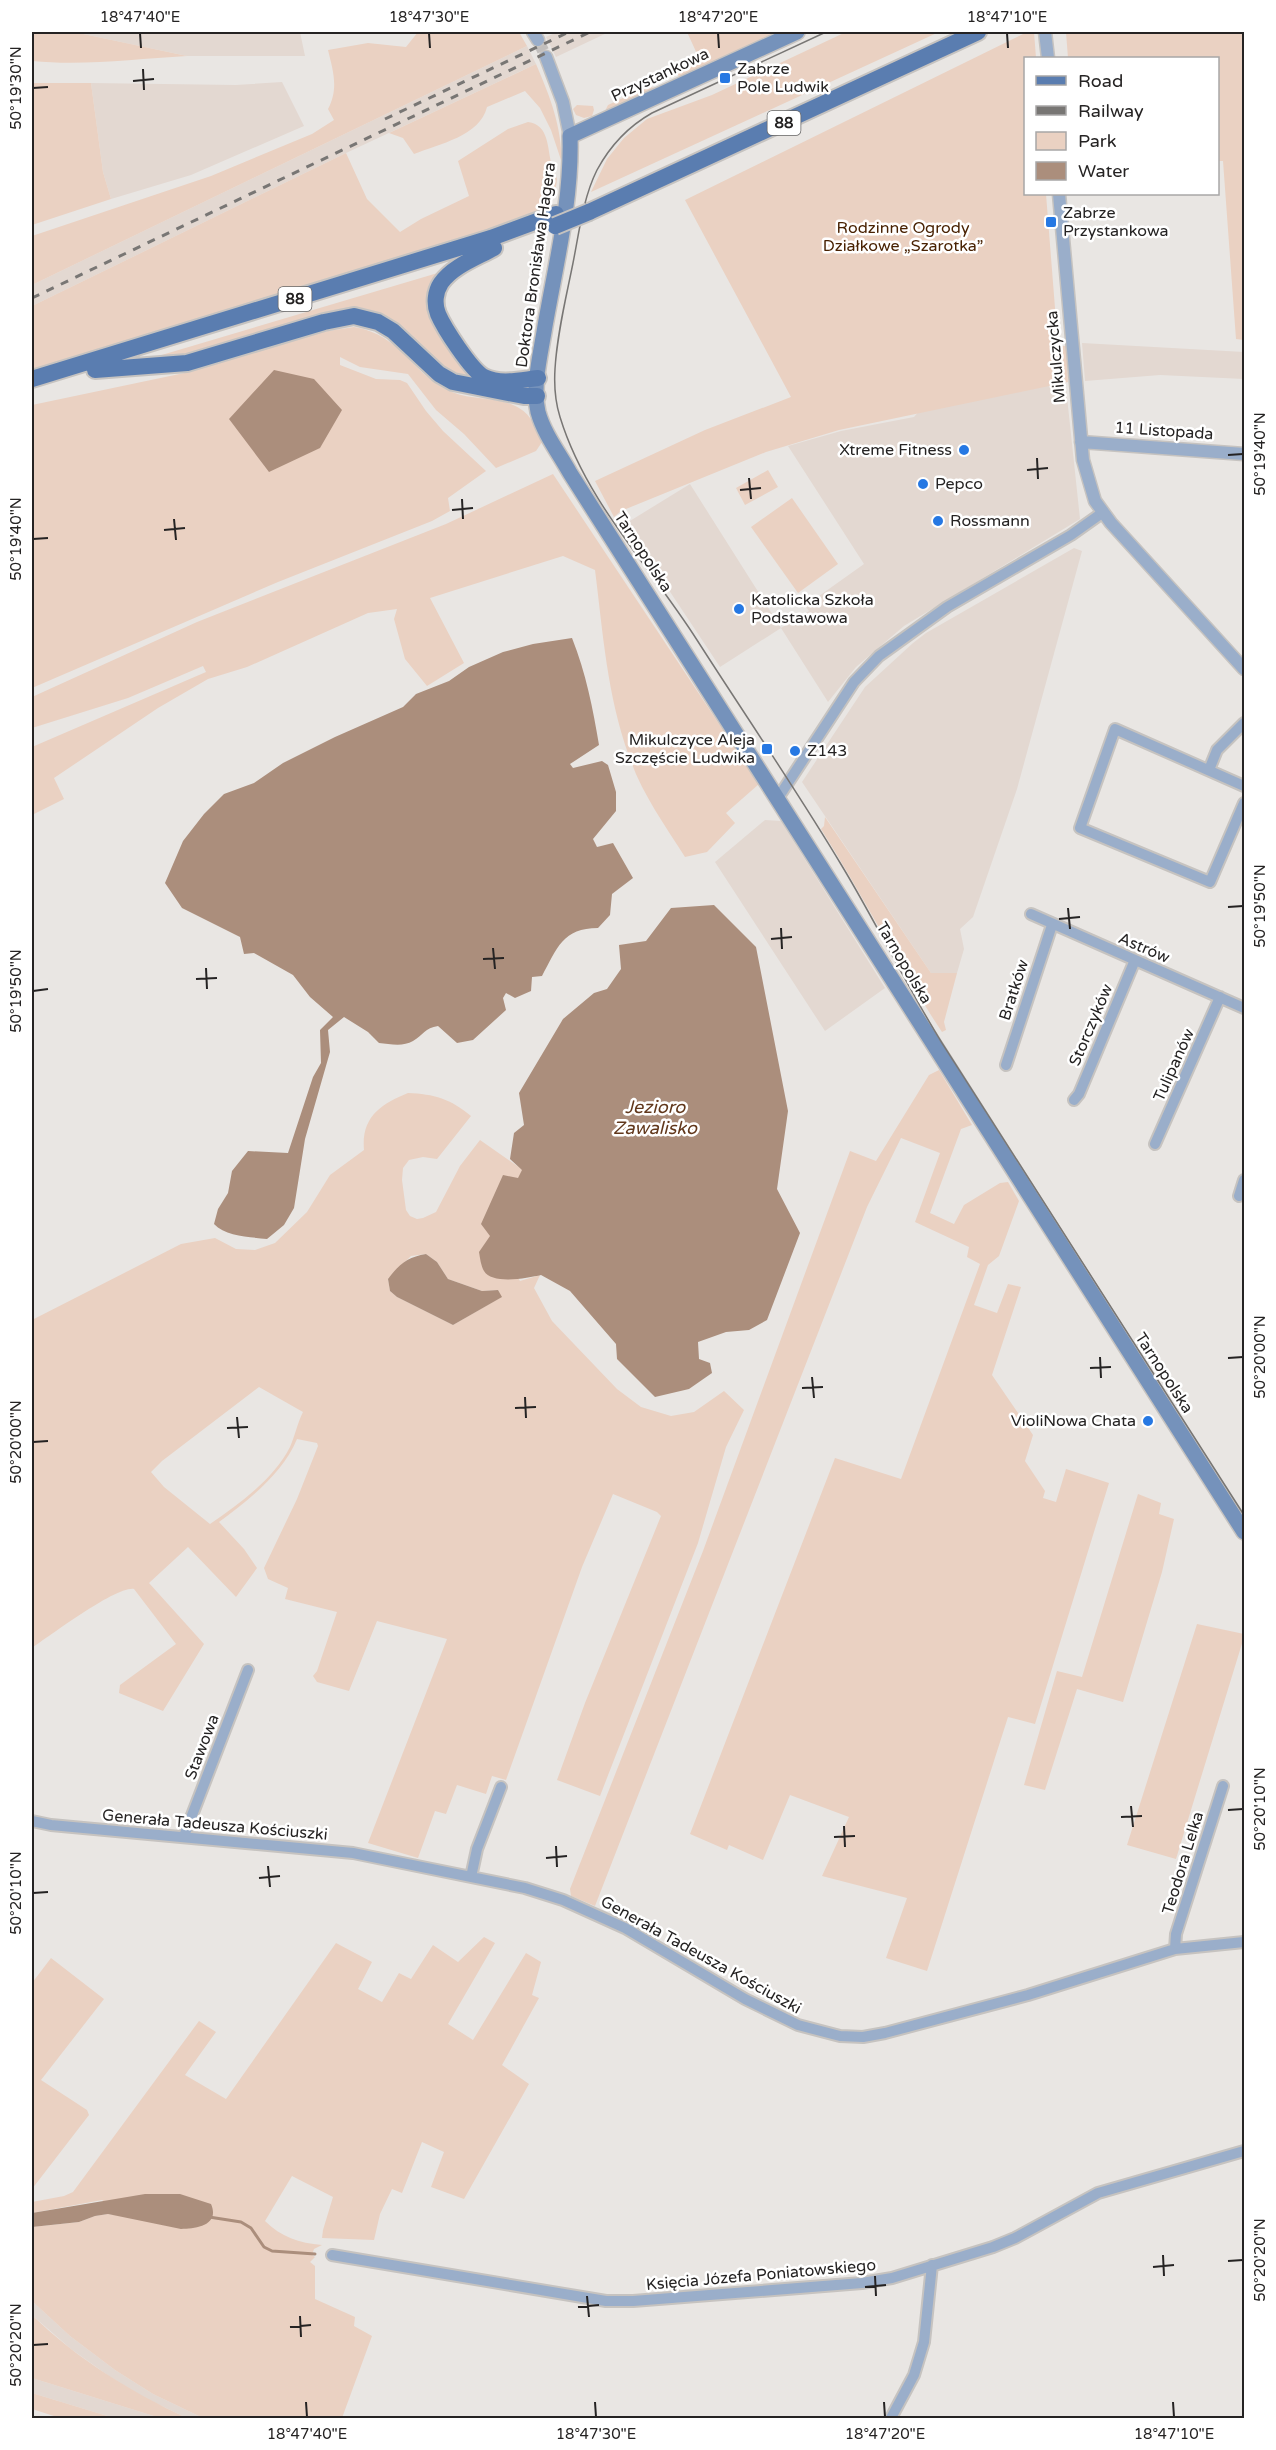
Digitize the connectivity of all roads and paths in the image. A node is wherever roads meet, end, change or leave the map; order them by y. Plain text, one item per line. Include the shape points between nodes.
1 (797, 32) edge
2 (954, 32) edge
3 (978, 32) edge
4 (1045, 32) edge
5 (546, 57) tunnel mouth
6 (1048, 57) edge
7 (570, 136) junction
8 (1059, 195) edge
9 (589, 207) junction
10 (555, 220) junction
11 (494, 248) junction
12 (95, 370) junction
13 (538, 378) junction
14 (32, 379) edge
15 (32, 390) edge
16 (538, 403) junction
17 (1081, 442) junction
18 (1245, 454) edge
19 (1102, 513) junction
20 (1245, 669) edge
21 (1245, 723) edge
22 (1209, 770) junction
23 (1245, 786) edge
24 (778, 798) junction
25 (1245, 803) edge
26 (1031, 914) dead end
27 (1052, 925) junction
28 (1135, 960) junction
29 (1220, 997) junction
30 (1245, 1008) edge
31 (1006, 1065) dead end
32 (1074, 1100) dead end
33 (1155, 1144) dead end
34 (1245, 1180) edge
35 (1239, 1196) dead end
36 (1245, 1532) edge
37 (248, 1670) dead end
38 (1223, 1786) dead end
39 (501, 1787) dead end
40 (32, 1821) edge
41 (184, 1836) junction
42 (471, 1877) junction
43 (1245, 1942) edge
44 (1175, 1949) junction
45 (1245, 2151) edge
46 (332, 2255) dead end
47 (932, 2265) junction
48 (891, 2418) edge

1 - 7 main road, Przystankowa
2 - 9 main road, 88
3 - 9 main road, 88
4 - 6 street
5 - 7 street, Doktora Bronisława Hagera via 563,102
7 - 13 main road, Doktora Bronisława Hagera via 568,192
8 - 17 street, Mikulczycka
9 - 10 main road, 88, bridge
10 - 11 main road, 88
10 - 14 main road, 88
11 - 12 main road, 88
11 - 13 main road via 452,270 435,299 438,313 469,364 483,376 506,381
12 - 15 main road, 88
12 - 16 main road via 187,363 354,316 378,322 393,331 453,382
13 - 16 main road, Doktora Bronisława Hagera
16 - 24 main road, Tarnopolska via 545,430 570,472
17 - 18 street, 11 Listopada
17 - 19 street, Mikulczycka via 1090,490
19 - 20 street, Mikulczycka
19 - 24 street via 947,607 879,656 854,682
21 - 22 street via 1217,750
22 - 23 street
22 - 25 street via 1115,729 1080,828 1210,882
24 - 36 main road, Tarnopolska
26 - 27 street, Astrów
27 - 28 street, Astrów
27 - 31 street, Bratków
28 - 29 street, Astrów
28 - 32 street, Storczyków
29 - 30 street, Astrów
29 - 33 street, Tulipanów
34 - 35 street
37 - 41 street, Stawowa
38 - 44 street, Teodora Lelka via 1176,1934
39 - 42 street via 477,1849
40 - 41 street, Generała Tadeusza Kościuszki
41 - 42 street, Generała Tadeusza Kościuszki via 353,1853
42 - 44 street, Generała Tadeusza Kościuszki via 525,1888 594,1913 767,2011 798,2025 840,2036 885,2033 1028,1995
43 - 44 street, Generała Tadeusza Kościuszki
45 - 47 street, Księcia Józefa Poniatowskiego via 1098,2193 1005,2243
46 - 47 street, Księcia Józefa Poniatowskiego via 620,2302 862,2283
47 - 48 street via 924,2342 914,2375

